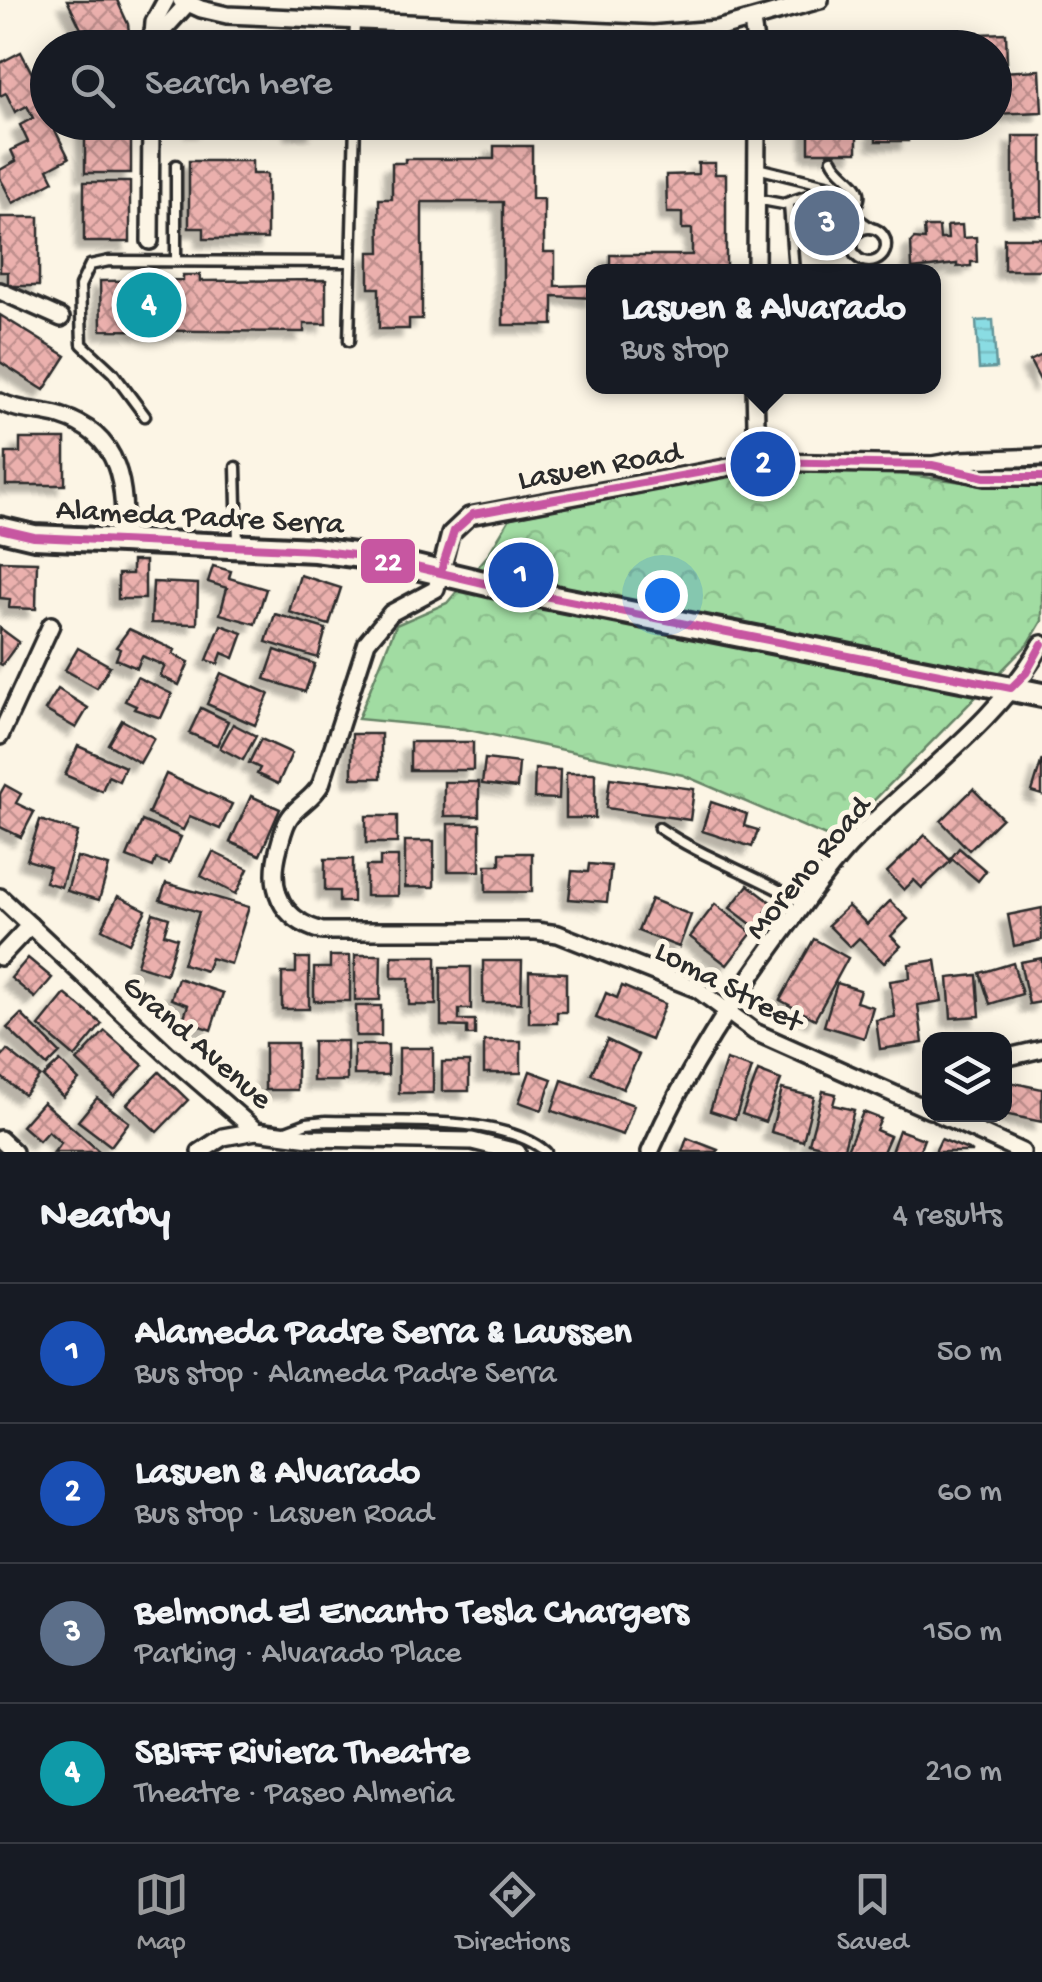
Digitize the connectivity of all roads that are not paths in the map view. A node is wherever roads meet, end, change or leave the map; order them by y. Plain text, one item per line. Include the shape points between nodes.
1 (166, 0) edge
2 (820, 0) edge
3 (184, 2) edge
4 (355, 22) junction
5 (752, 22) junction
6 (153, 30) edge
7 (163, 30) edge
8 (355, 30) edge
9 (563, 30) edge
10 (709, 30) edge
11 (753, 30) edge
12 (151, 140) edge
13 (354, 140) edge
14 (757, 140) edge
15 (832, 159) dead end
16 (176, 165) dead end
17 (757, 168) junction
18 (756, 200) junction
19 (789, 204) junction
20 (847, 215) junction
21 (871, 228) junction
22 (150, 241) dead end
23 (852, 242) junction
24 (176, 262) junction
25 (349, 262) junction
26 (756, 264) edge
27 (793, 264) edge
28 (0, 291) edge
29 (62, 318) dead end
30 (349, 341) dead end
31 (755, 394) edge
32 (0, 402) edge
33 (146, 416) dead end
34 (1042, 458) edge
35 (757, 462) junction
36 (932, 465) junction
37 (236, 468) dead end
38 (1042, 477) edge
39 (0, 529) edge
40 (124, 542) junction
41 (238, 546) junction
42 (441, 571) junction
43 (51, 626) dead end
44 (1042, 644) edge
45 (1012, 688) junction
46 (1042, 695) edge
47 (0, 736) edge
48 (659, 828) dead end
49 (0, 897) edge
50 (804, 904) junction
51 (30, 925) junction
52 (0, 957) edge
53 (726, 1010) junction
54 (1042, 1049) edge
55 (1012, 1056) edge
56 (922, 1106) edge
57 (956, 1122) edge
58 (256, 1131) junction
59 (280, 1133) junction
60 (0, 1138) edge
61 (14, 1152) edge
62 (200, 1152) edge
63 (517, 1152) edge
64 (546, 1152) edge
65 (650, 1152) edge
66 (1022, 1152) edge

1 - 6 street
2 - 5 street
3 - 4 street via 227,14
3 - 7 street
4 - 8 lane
4 - 9 street
5 - 10 street
5 - 11 street
12 - 22 street
13 - 25 lane
14 - 17 street
15 - 20 lane via 858,189 858,203
16 - 24 lane
17 - 18 street
17 - 20 lane via 825,184
18 - 19 lane
18 - 26 street
19 - 20 lane via 816,195
19 - 27 lane
20 - 21 lane
20 - 23 lane
21 - 23 lane
21 - 23 lane via 886,245 877,260 859,258
24 - 25 lane
24 - 33 lane via 96,262 80,286 82,344
25 - 30 lane
28 - 29 street
31 - 35 street
32 - 40 street via 76,422 105,446 123,481
34 - 36 street, Lasuen Road
35 - 36 street, Lasuen Road
35 - 42 street, Lasuen Road via 473,514 450,534
36 - 38 street via 985,477
37 - 41 lane
39 - 40 street, Alameda Padre Serra
40 - 41 street, Alameda Padre Serra
41 - 42 street, Alameda Padre Serra via 347,554
42 - 45 street, Alameda Padre Serra
42 - 53 street, Loma Street via 436,589 401,605 367,642 321,784 286,822 275,862 276,893 291,917 322,931 558,934 696,989
43 - 47 street
44 - 45 street, Moreno Road
45 - 46 street, Alameda Padre Serra
45 - 50 street, Moreno Road via 851,844
48 - 50 lane
49 - 51 street, Grand Avenue
50 - 53 street, Moreno Road
51 - 52 street
51 - 58 street, Grand Avenue
53 - 56 street, Loma Street via 756,1032
53 - 65 street, Moreno Road
54 - 55 street
57 - 66 street
58 - 59 street, Grand Avenue
58 - 62 street via 223,1137
59 - 63 street, Grand Avenue via 472,1141
59 - 64 lane via 326,1122 471,1124
60 - 61 street

